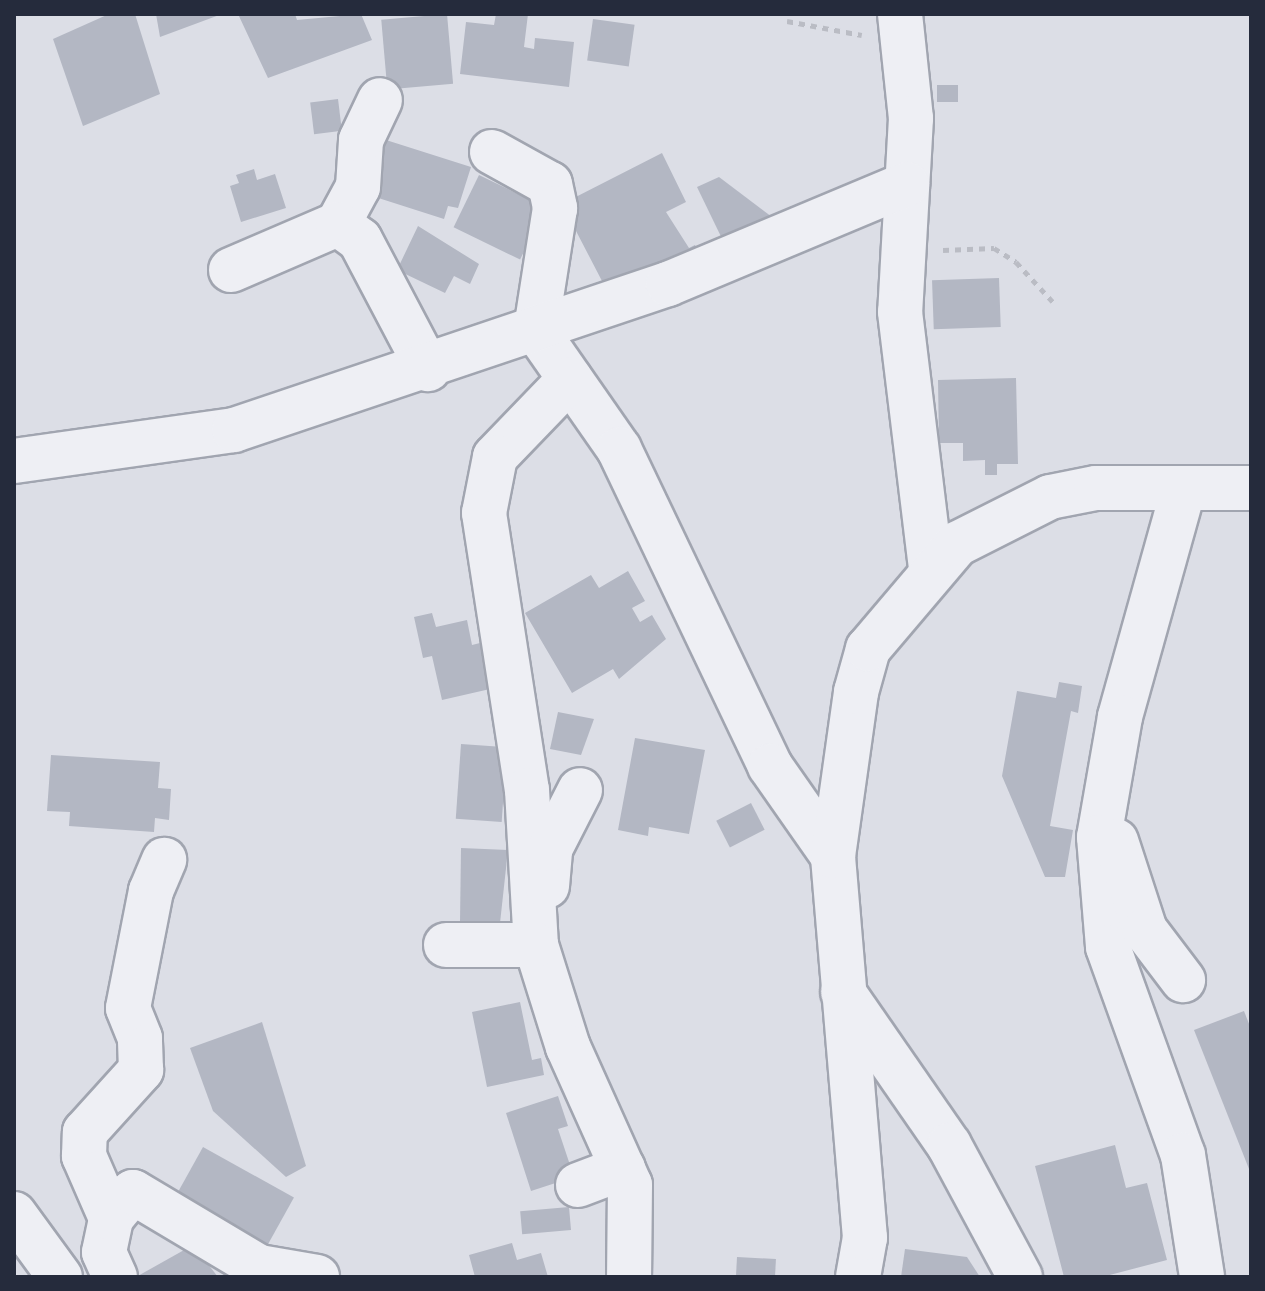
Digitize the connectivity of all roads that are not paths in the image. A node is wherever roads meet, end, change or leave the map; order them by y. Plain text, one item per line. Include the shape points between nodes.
1 (901, 28) edge
2 (380, 100) dead end
3 (492, 152) dead end
4 (907, 184) junction
5 (338, 224) junction
6 (231, 270) dead end
7 (536, 330) junction
8 (428, 369) junction
9 (570, 379) junction
10 (14, 461) edge
11 (1251, 488) edge
12 (1183, 491) junction
13 (931, 568) junction
14 (580, 790) dead end
15 (1105, 805) junction
16 (833, 856) junction
17 (164, 860) dead end
18 (446, 945) dead end
19 (539, 955) junction
20 (1183, 980) dead end
21 (841, 990) junction
22 (623, 1168) junction
23 (578, 1185) dead end
24 (14, 1214) edge
25 (111, 1218) junction
26 (60, 1277) edge
27 (115, 1277) edge
28 (317, 1277) edge
29 (629, 1277) edge
30 (858, 1277) edge
31 (1020, 1277) edge
32 (1202, 1277) edge

1 - 4 street via 911,118
2 - 5 street via 361,140 358,187
3 - 7 street via 550,184 555,208
4 - 7 street via 668,284
4 - 13 street via 900,312
5 - 6 street
5 - 8 street via 360,240
7 - 8 street
7 - 9 street
8 - 10 street via 234,430
9 - 16 street via 619,449 770,766
9 - 19 street via 495,457 484,513 527,790
11 - 12 street
12 - 13 street via 1096,488 1050,497 957,544
12 - 15 street via 1120,717
13 - 16 street via 868,649 856,692
14 - 19 street via 550,849
15 - 20 street via 1145,930
15 - 32 street via 1099,837 1108,947 1183,1155
16 - 21 street
17 - 25 street via 151,891 128,1008 140,1038 141,1070 85,1132 84,1156
18 - 19 street
19 - 22 street via 568,1047
21 - 30 street via 865,1238
21 - 31 street via 949,1145
22 - 23 street
22 - 29 street via 630,1185
24 - 26 street
25 - 27 street via 104,1252
25 - 28 street via 133,1192 259,1267

